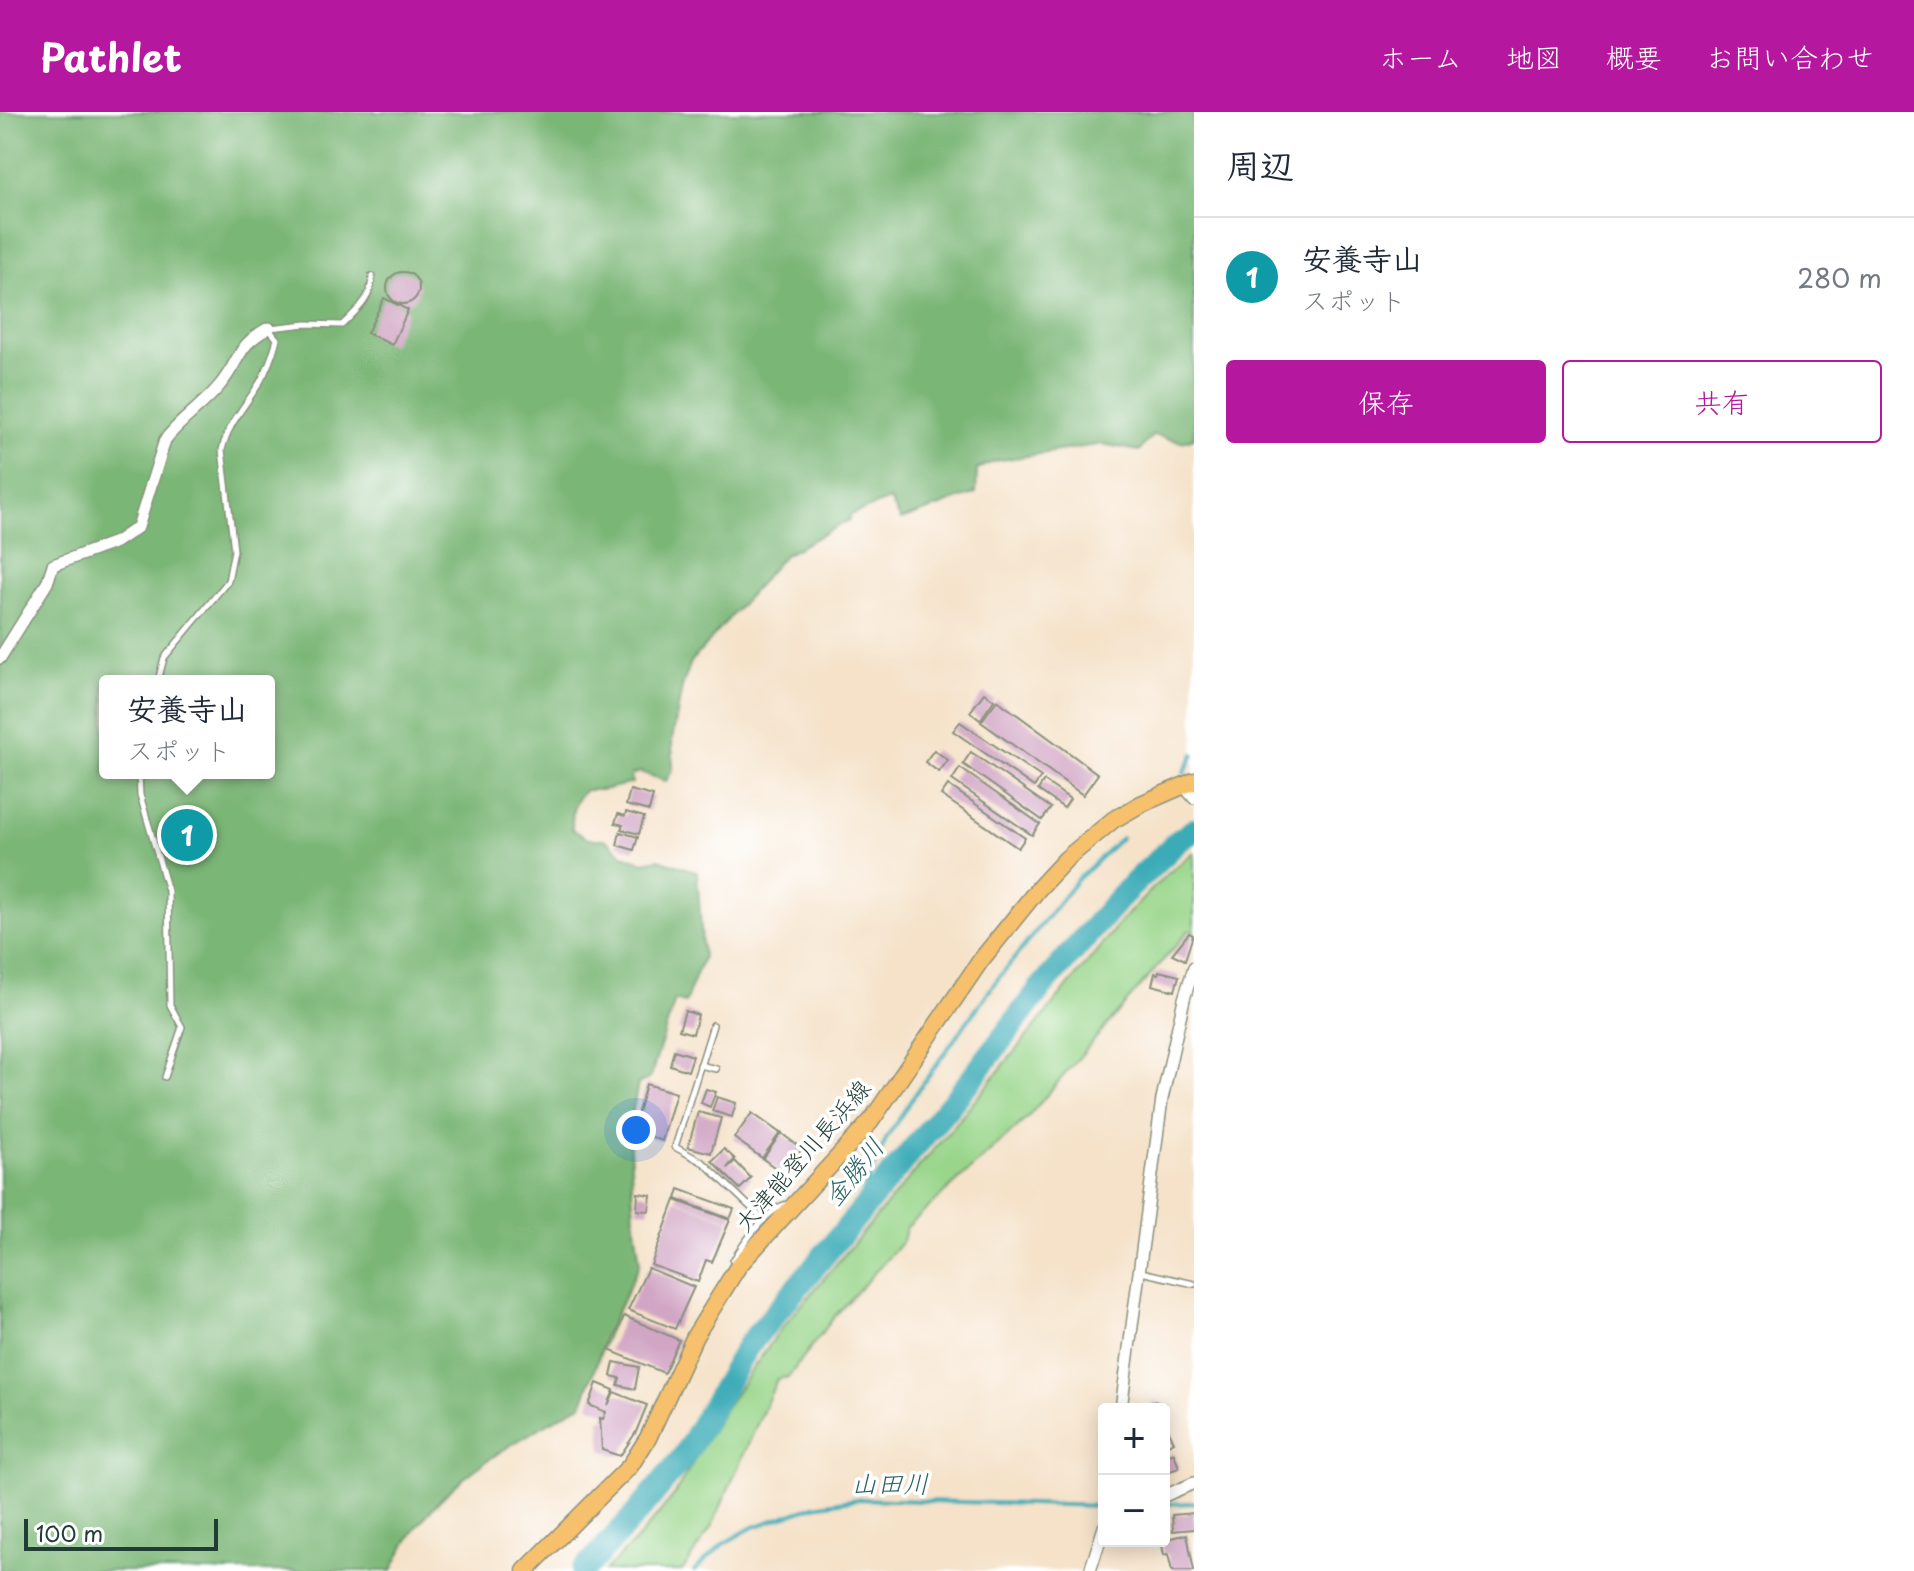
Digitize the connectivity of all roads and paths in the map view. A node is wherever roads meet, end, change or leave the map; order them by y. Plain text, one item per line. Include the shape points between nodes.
1 (372, 276) dead end
2 (269, 328) junction
3 (0, 658) edge
4 (160, 675) edge
5 (139, 779) edge
6 (1190, 789) edge
7 (1194, 967) edge
8 (713, 1025) dead end
9 (700, 1065) junction
10 (716, 1069) dead end
11 (165, 1077) dead end
12 (797, 1203) junction
13 (764, 1220) junction
14 (1140, 1272) junction
15 (726, 1284) junction
16 (1194, 1284) edge
17 (1122, 1403) edge
18 (1194, 1483) edge
19 (1170, 1493) edge
20 (1098, 1546) edge
21 (525, 1571) edge
22 (1090, 1571) edge

1 - 2 lane via 366,301 342,325
2 - 3 street via 241,348 219,386 165,440 138,527 116,542 53,565
2 - 4 lane via 277,339 271,360 225,435 222,450 234,550 228,581 164,658
5 - 11 lane via 168,891 170,1005 182,1027
6 - 12 main road, 大津能登川長浜線 via 1141,804 1066,859 981,960 871,1121
7 - 14 street via 1162,1099
8 - 9 lane
9 - 10 lane
9 - 13 lane via 675,1147 704,1163
12 - 13 lane via 782,1204
12 - 15 main road, 大津能登川長浜線
13 - 15 lane via 731,1263
14 - 16 lane
14 - 17 street
15 - 21 main road, 大津能登川長浜線 via 630,1466
18 - 19 street
20 - 22 street

